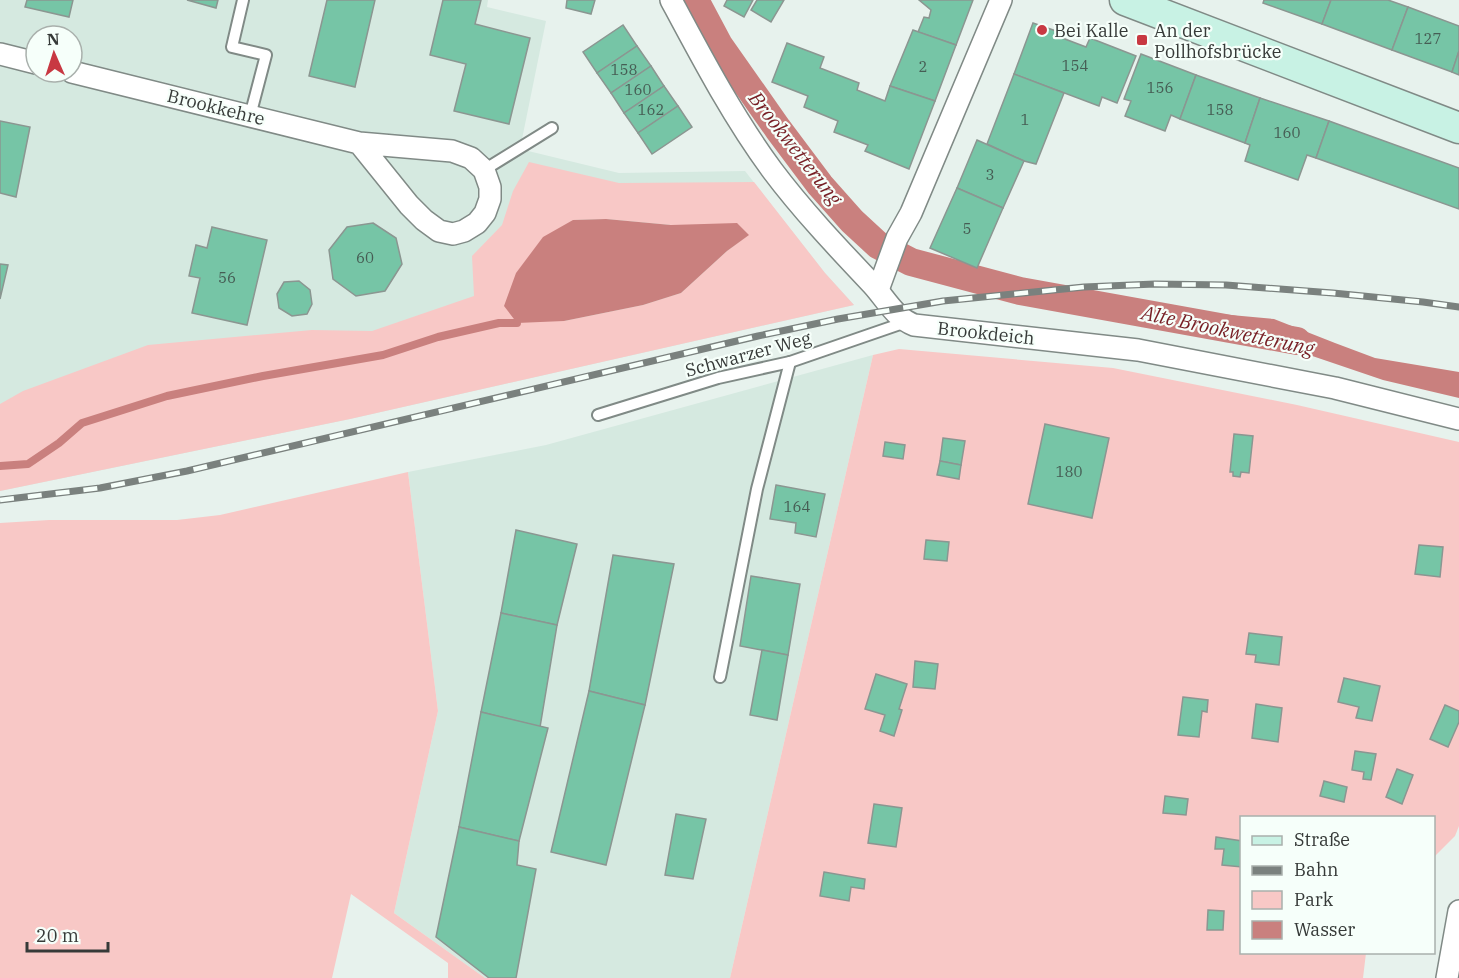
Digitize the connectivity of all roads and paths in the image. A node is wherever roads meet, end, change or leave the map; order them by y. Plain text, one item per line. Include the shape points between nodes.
1 (243, 0) edge
2 (671, 0) edge
3 (1001, 0) edge
4 (1125, 0) edge
5 (0, 54) edge
6 (24, 60) edge
7 (84, 75) edge
8 (250, 116) junction
9 (552, 128) dead end
10 (1459, 128) edge
11 (359, 143) junction
12 (484, 170) junction
13 (878, 290) junction
14 (906, 322) junction
15 (790, 362) junction
16 (598, 415) dead end
17 (1459, 419) edge
18 (720, 677) dead end
19 (1459, 911) edge
20 (1447, 978) edge

1 - 8 lane via 232,47 266,55
2 - 13 street via 722,94 771,168
3 - 13 street
4 - 10 main road
5 - 6 street
7 - 8 street, Brookkehre
8 - 11 street, Brookkehre
9 - 12 lane
11 - 12 street, Brookkehre via 452,151 471,158
11 - 12 street via 424,220 453,234 477,223 485,213 490,187
13 - 14 street
14 - 15 lane, Schwarzer Weg
14 - 17 street, Brookdeich via 1138,350 1335,388
15 - 16 lane, Schwarzer Weg via 718,378
15 - 18 lane via 757,489
19 - 20 street

